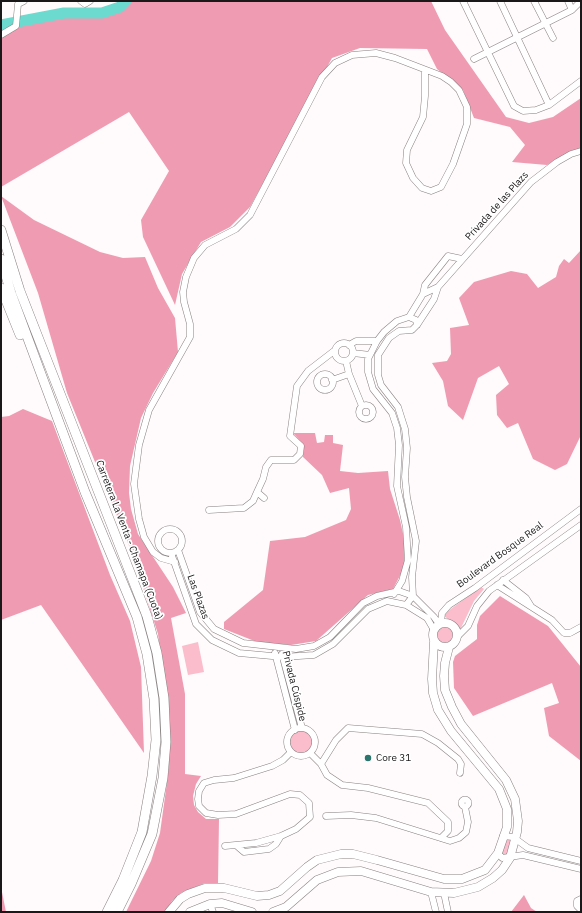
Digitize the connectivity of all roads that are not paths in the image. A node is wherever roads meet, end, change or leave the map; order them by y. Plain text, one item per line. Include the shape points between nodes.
1 (463, 1) edge
2 (500, 1) edge
3 (534, 1) edge
4 (568, 1) edge
5 (581, 1) edge
6 (21, 3) edge
7 (572, 10) junction
8 (545, 23) junction
9 (1, 35) edge
10 (517, 37) junction
11 (553, 38) dead end
12 (488, 51) junction
13 (474, 59) dead end
14 (425, 71) junction
15 (581, 81) edge
16 (549, 105) junction
17 (581, 151) edge
18 (1, 230) edge
19 (1, 259) edge
20 (462, 259) junction
21 (438, 287) junction
22 (1, 288) edge
23 (423, 294) junction
24 (434, 299) junction
25 (409, 317) junction
26 (417, 326) junction
27 (377, 341) junction
28 (349, 345) junction
29 (334, 351) junction
30 (353, 354) junction
31 (370, 355) junction
32 (338, 359) junction
33 (321, 360) junction
34 (346, 361) junction
35 (349, 374) junction
36 (332, 380) dead end
37 (44, 382) junction
38 (362, 406) dead end
39 (257, 492) junction
40 (264, 498) dead end
41 (581, 509) edge
42 (209, 510) dead end
43 (581, 525) edge
44 (178, 550) junction
45 (171, 553) junction
46 (175, 562) junction
47 (503, 580) junction
48 (497, 585) junction
49 (394, 592) junction
50 (413, 596) junction
51 (395, 602) junction
52 (406, 605) junction
53 (531, 606) junction
54 (438, 626) junction
55 (581, 627) edge
56 (458, 636) junction
57 (434, 642) junction
58 (449, 647) junction
59 (274, 648) junction
60 (281, 648) junction
61 (275, 656) junction
62 (283, 657) junction
63 (302, 728) junction
64 (295, 730) junction
65 (291, 752) junction
66 (310, 753) junction
67 (321, 764) junction
68 (460, 772) dead end
69 (465, 807) dead end
70 (326, 816) dead end
71 (281, 836) junction
72 (503, 836) junction
73 (441, 838) junction
74 (516, 840) junction
75 (225, 846) dead end
76 (237, 846) junction
77 (498, 853) junction
78 (510, 858) junction
79 (581, 861) edge
80 (580, 869) edge
81 (431, 892) junction
82 (444, 893) junction
83 (581, 899) edge
84 (212, 908) edge
85 (232, 909) edge
86 (581, 910) edge
87 (107, 912) edge
88 (117, 912) edge
89 (169, 912) edge
90 (190, 912) edge
91 (252, 912) edge
92 (273, 912) edge
93 (436, 912) edge
94 (448, 912) edge

1 - 12 street
2 - 10 street
3 - 8 street
4 - 7 street
5 - 7 street
6 - 9 street via 16,26
7 - 8 street
8 - 10 street
8 - 11 street
10 - 12 street
10 - 16 street
12 - 13 street
12 - 16 street via 514,106 523,111
14 - 14 street via 442,76 456,85 465,101 467,113 467,124 461,143 444,184 431,191 422,188 412,178 406,159 407,150 423,117
14 - 46 street via 376,53 352,55 335,63 322,77 250,215 236,229 204,245 194,258 183,292 190,337 149,410 139,445 134,484 144,537 157,555
15 - 16 street
17 - 20 street, Privada de las Plazs via 557,162 531,182
18 - 88 highway, Carretera La Venta - Chamapa (Cuota) via 20,290 147,616 157,653 164,698 166,742 163,778 152,834
19 - 37 highway, Carretera La Venta - Chamapa (Cuota)
20 - 21 street, Privada de las Plazs
20 - 23 street via 448,256 425,285
21 - 23 street, Privada de las Plazs
21 - 24 street, Privada de las Plazs
22 - 37 highway
23 - 24 street
23 - 25 street
24 - 26 street, Privada de las Plazs
25 - 26 street via 416,320
25 - 27 street via 396,321
26 - 50 street via 412,330 399,331 389,338 378,355 381,385 398,407 405,429 405,477 416,541 412,577
27 - 28 street via 356,341
27 - 31 street
28 - 29 street via 342,344
28 - 30 street
29 - 32 street
29 - 33 street
30 - 31 street
30 - 34 street
31 - 49 street via 368,372 373,389 392,413 400,445 397,486 406,531 408,560 402,581
32 - 33 street
32 - 34 street
33 - 39 street via 308,371 297,386 290,436 301,446 300,454 294,460 271,460
34 - 35 street
35 - 36 street
35 - 38 street
37 - 87 highway, Carretera La Venta - Chamapa (Cuota) via 85,492 137,617 148,654 154,700 156,740 142,832
39 - 40 street
39 - 42 street via 253,501 244,508
41 - 54 street, Boulevard Bosque Real via 449,605 442,613
43 - 47 street
44 - 45 street
44 - 45 street via 182,543 181,535 175,530 167,529 158,537 158,545 164,552
44 - 59 street, Las Plazas via 200,612 214,629 243,643
45 - 46 street, Las Plazas
46 - 61 street, Las Plazas via 196,624 203,633 234,651
47 - 48 street
47 - 53 street via 526,598
48 - 53 street
48 - 56 street via 482,599 468,626
49 - 50 street via 404,592
49 - 51 street
49 - 60 street, Las Plazas via 363,603 330,637 314,646
50 - 52 street
50 - 54 street via 434,616
51 - 52 street
51 - 62 street, Las Plazas via 380,603 368,609 323,651 305,656
52 - 54 street
53 - 55 street via 564,632 570,633
54 - 56 main road via 451,624
54 - 57 main road via 432,636
56 - 58 main road via 455,643
57 - 58 main road via 442,647
57 - 72 main road via 432,679 438,710 451,731 499,789 507,809 507,827
58 - 74 main road via 445,663 445,690 461,724 511,788 517,812
59 - 60 street, Las Plazas
59 - 61 street, Privada Cúspide
60 - 62 street, Privada Cúspide
61 - 62 street, Las Plazas
61 - 64 street, Privada Cúspide
62 - 63 street, Privada Cúspide
63 - 64 street
63 - 66 street via 310,732 315,740
64 - 65 street via 288,740
65 - 66 street via 298,756
65 - 71 street via 272,766 234,778 204,783 198,799 199,806 206,813 227,815 260,806 284,795 300,795 309,802 310,817 301,826
66 - 67 street
67 - 68 street via 336,740 348,728 422,734 458,759 461,764
67 - 73 street via 327,775 342,785 368,788 428,803 448,822 448,831
69 - 73 street via 468,822 466,832 450,841
70 - 73 street via 376,818
71 - 76 street
71 - 76 street via 269,849 244,852
72 - 74 street via 510,836
72 - 77 main road
74 - 78 main road
74 - 79 street via 528,848
75 - 76 street
77 - 78 street via 502,858
77 - 89 main road via 485,870 468,878 451,880 353,854 335,855 317,860 280,891 269,895 257,896 224,888 205,888 180,899
78 - 80 street via 523,855
78 - 82 main road via 502,870 478,887 464,892
79 - 80 street
81 - 82 main road
81 - 92 main road via 372,874 338,872 318,880 286,907
81 - 93 street
82 - 94 street
83 - 86 street via 577,901 577,906
84 - 85 main road via 222,903
84 - 90 main road
85 - 91 main road

